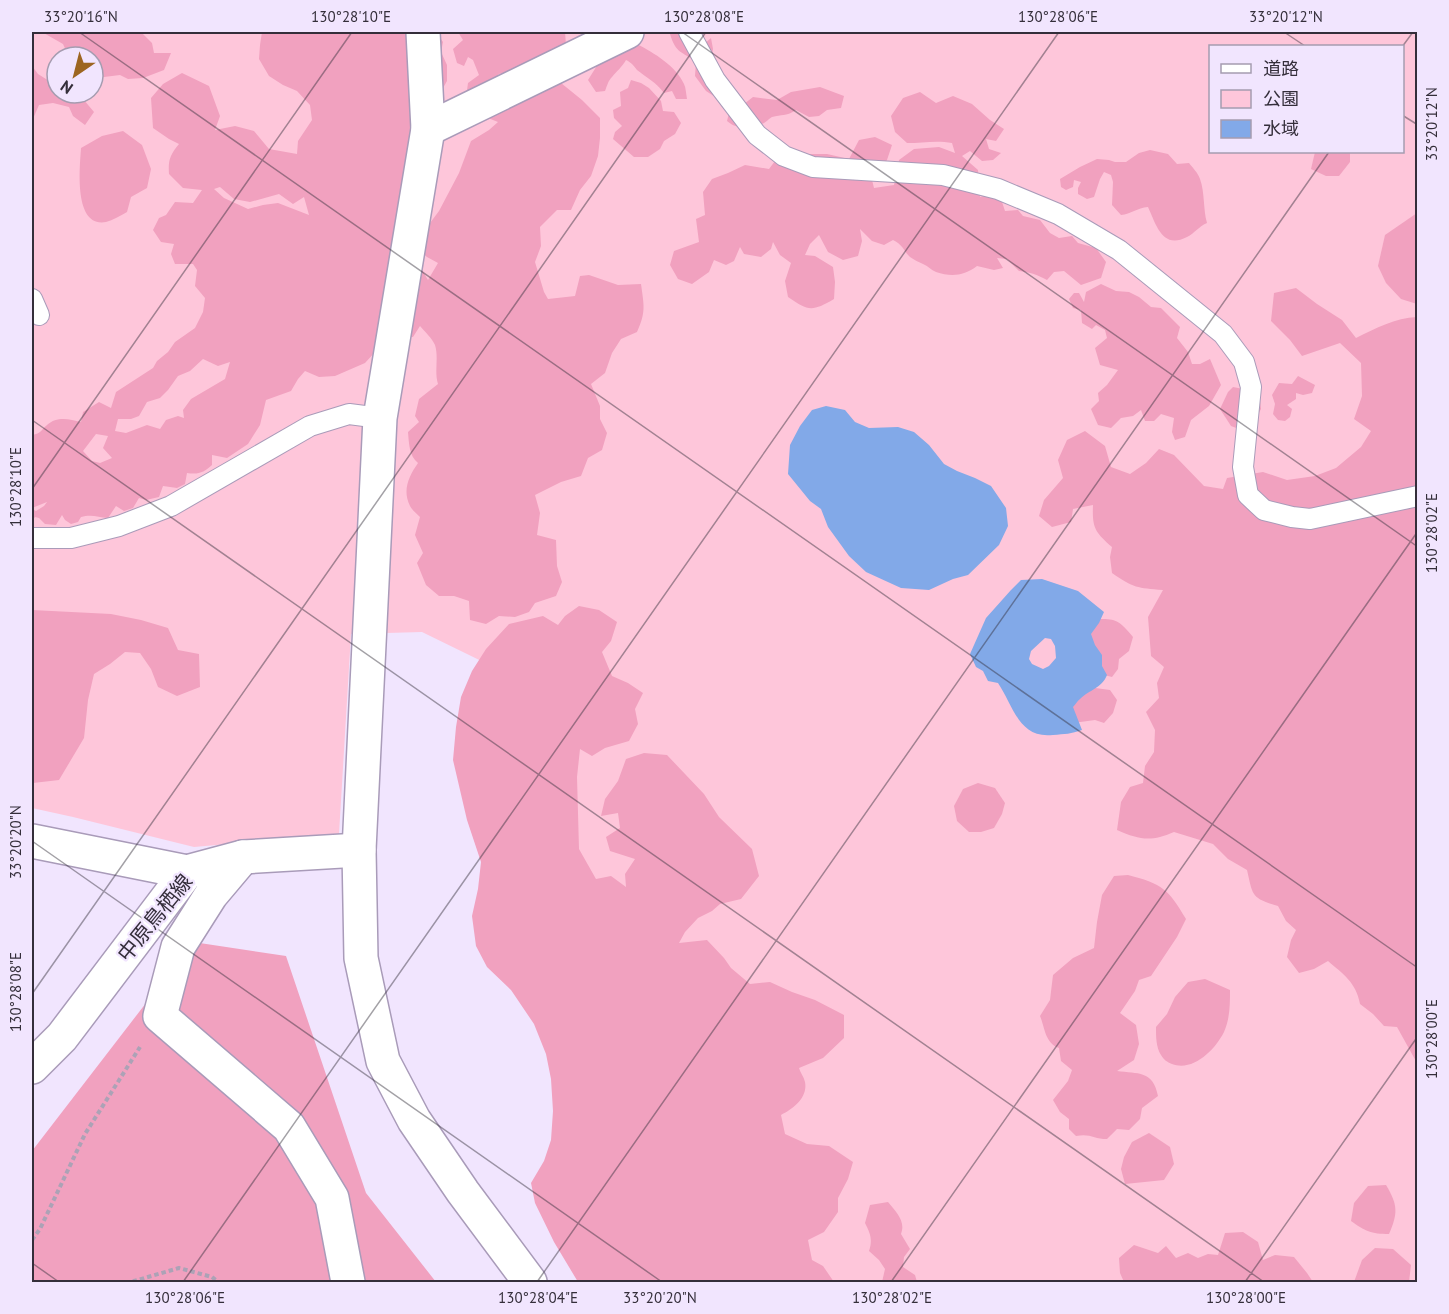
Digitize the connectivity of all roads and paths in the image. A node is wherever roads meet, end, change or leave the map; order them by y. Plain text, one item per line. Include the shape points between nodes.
1 (423, 32) edge
2 (627, 32) edge
3 (688, 32) edge
4 (428, 129) junction
5 (380, 418) junction
6 (1418, 496) edge
7 (32, 538) edge
8 (32, 841) edge
9 (359, 850) junction
10 (243, 857) junction
11 (187, 872) junction
12 (160, 1016) junction
13 (32, 1067) edge
14 (32, 1240) edge
15 (133, 1282) edge
16 (218, 1282) edge
17 (348, 1282) edge
18 (530, 1282) edge

1 - 4 street
2 - 4 street
3 - 6 lane via 715,80 758,135 784,156 813,167 943,175 998,189 1058,214 1119,250 1223,334 1244,362 1251,387 1243,467 1248,495 1264,510 1310,519
4 - 5 street
5 - 7 lane via 349,414 310,426 171,506 119,526 71,538
5 - 9 street
8 - 11 street
9 - 10 street, 中原鳥栖線
9 - 18 street via 361,958 383,1061 414,1120
10 - 11 street, 中原鳥栖線
10 - 12 street via 211,896 178,947
11 - 13 street, 中原鳥栖線 via 62,1037
12 - 14 path via 85,1134
12 - 17 street via 289,1127 332,1198
15 - 16 path via 179,1268

